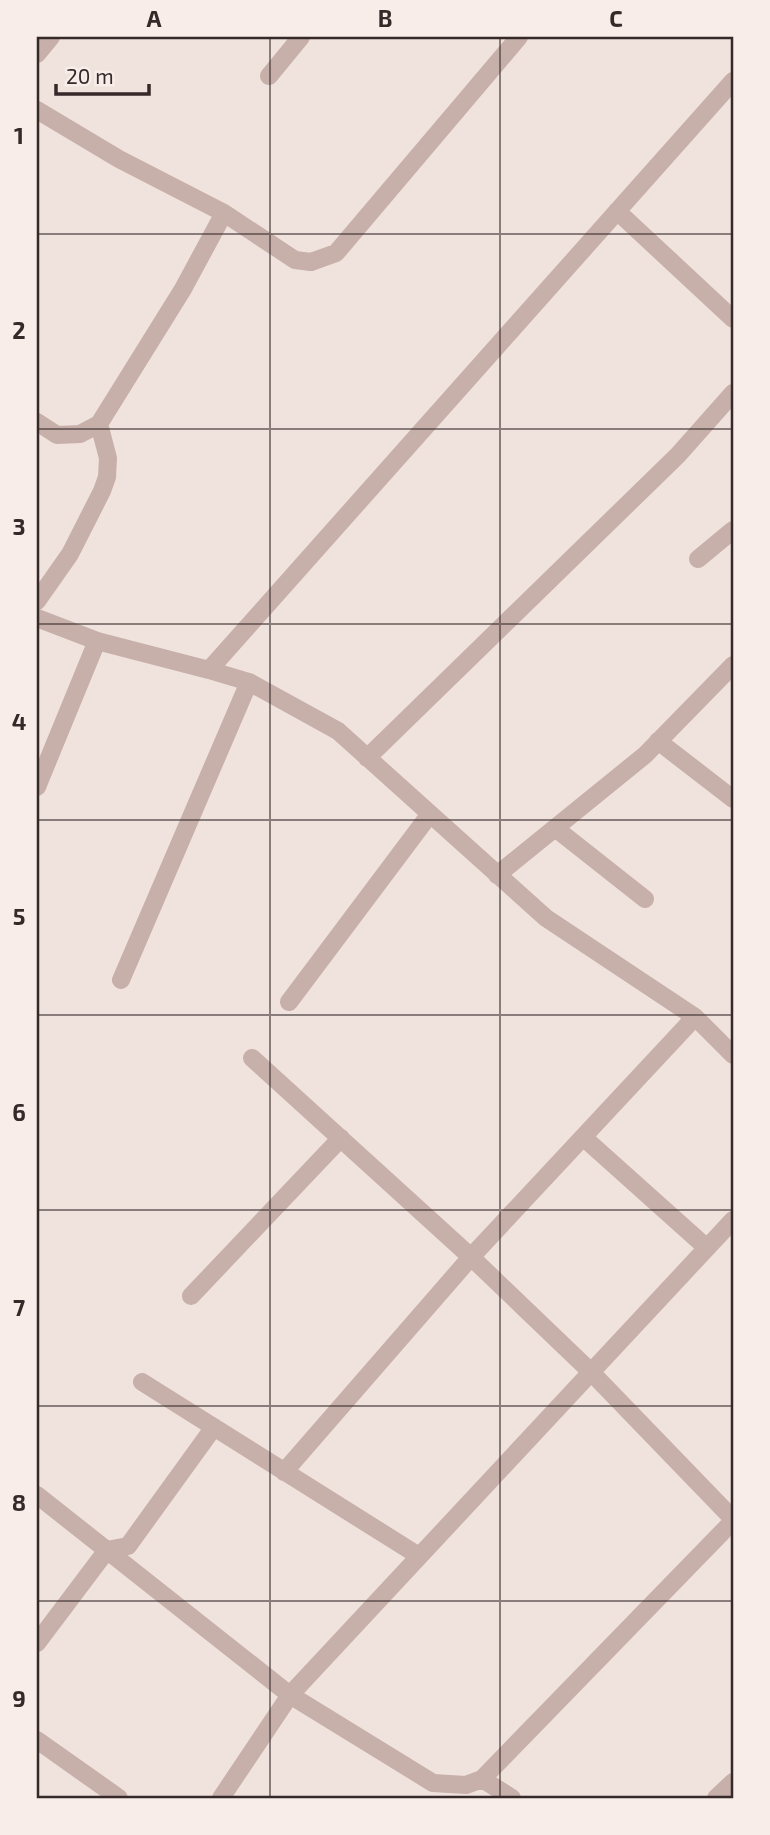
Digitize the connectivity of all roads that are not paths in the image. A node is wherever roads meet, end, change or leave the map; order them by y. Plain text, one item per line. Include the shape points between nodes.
1 (51, 37) edge
2 (301, 37) edge
3 (519, 37) edge
4 (37, 54) edge
5 (269, 76) dead end
6 (733, 81) edge
7 (37, 110) edge
8 (617, 211) junction
9 (224, 214) junction
10 (733, 319) edge
11 (733, 393) edge
12 (37, 422) edge
13 (99, 424) junction
14 (733, 530) edge
15 (698, 559) dead end
16 (37, 601) edge
17 (37, 618) edge
18 (97, 641) junction
19 (733, 666) edge
20 (209, 670) junction
21 (249, 682) junction
22 (658, 741) junction
23 (367, 758) junction
24 (37, 787) edge
25 (733, 799) edge
26 (430, 814) junction
27 (555, 828) junction
28 (497, 875) junction
29 (645, 899) dead end
30 (121, 981) dead end
31 (289, 1002) dead end
32 (695, 1017) junction
33 (733, 1055) edge
34 (253, 1058) dead end
35 (583, 1137) junction
36 (341, 1138) junction
37 (733, 1220) edge
38 (706, 1248) junction
39 (471, 1256) junction
40 (191, 1296) dead end
41 (591, 1372) junction
42 (142, 1382) dead end
43 (214, 1427) junction
44 (284, 1472) junction
45 (37, 1495) edge
46 (733, 1520) edge
47 (107, 1550) junction
48 (419, 1556) junction
49 (37, 1643) edge
50 (290, 1695) junction
51 (37, 1740) edge
52 (482, 1779) junction
53 (733, 1782) edge
54 (110, 1796) edge
55 (221, 1798) edge
56 (512, 1798) edge
57 (716, 1798) edge

1 - 4 street
2 - 5 street
3 - 9 street via 336,253 311,262 295,260
6 - 8 street
7 - 9 street
8 - 10 street
8 - 20 street
9 - 13 street
11 - 23 street via 678,455
12 - 13 street via 57,435 80,434
13 - 16 street via 108,458 103,491 70,554
14 - 15 street
17 - 18 street
18 - 20 street
18 - 24 street
19 - 22 street
20 - 21 street
21 - 23 street via 338,732
21 - 30 street
22 - 25 street
22 - 27 street
23 - 26 street
26 - 28 street
26 - 31 street
27 - 28 street
27 - 29 street
28 - 32 street via 546,918
32 - 33 street
32 - 35 street
34 - 36 street
35 - 38 street
35 - 39 street
36 - 39 street
36 - 40 street
37 - 38 street
38 - 41 street
39 - 41 street
39 - 44 street
41 - 46 street
41 - 48 street
42 - 43 street
43 - 44 street
43 - 47 street via 128,1546
44 - 48 street
45 - 47 street
46 - 52 street
47 - 49 street
47 - 50 street
48 - 50 street
50 - 52 street via 433,1783 466,1785
50 - 55 street
51 - 54 street
52 - 56 street
53 - 57 street

